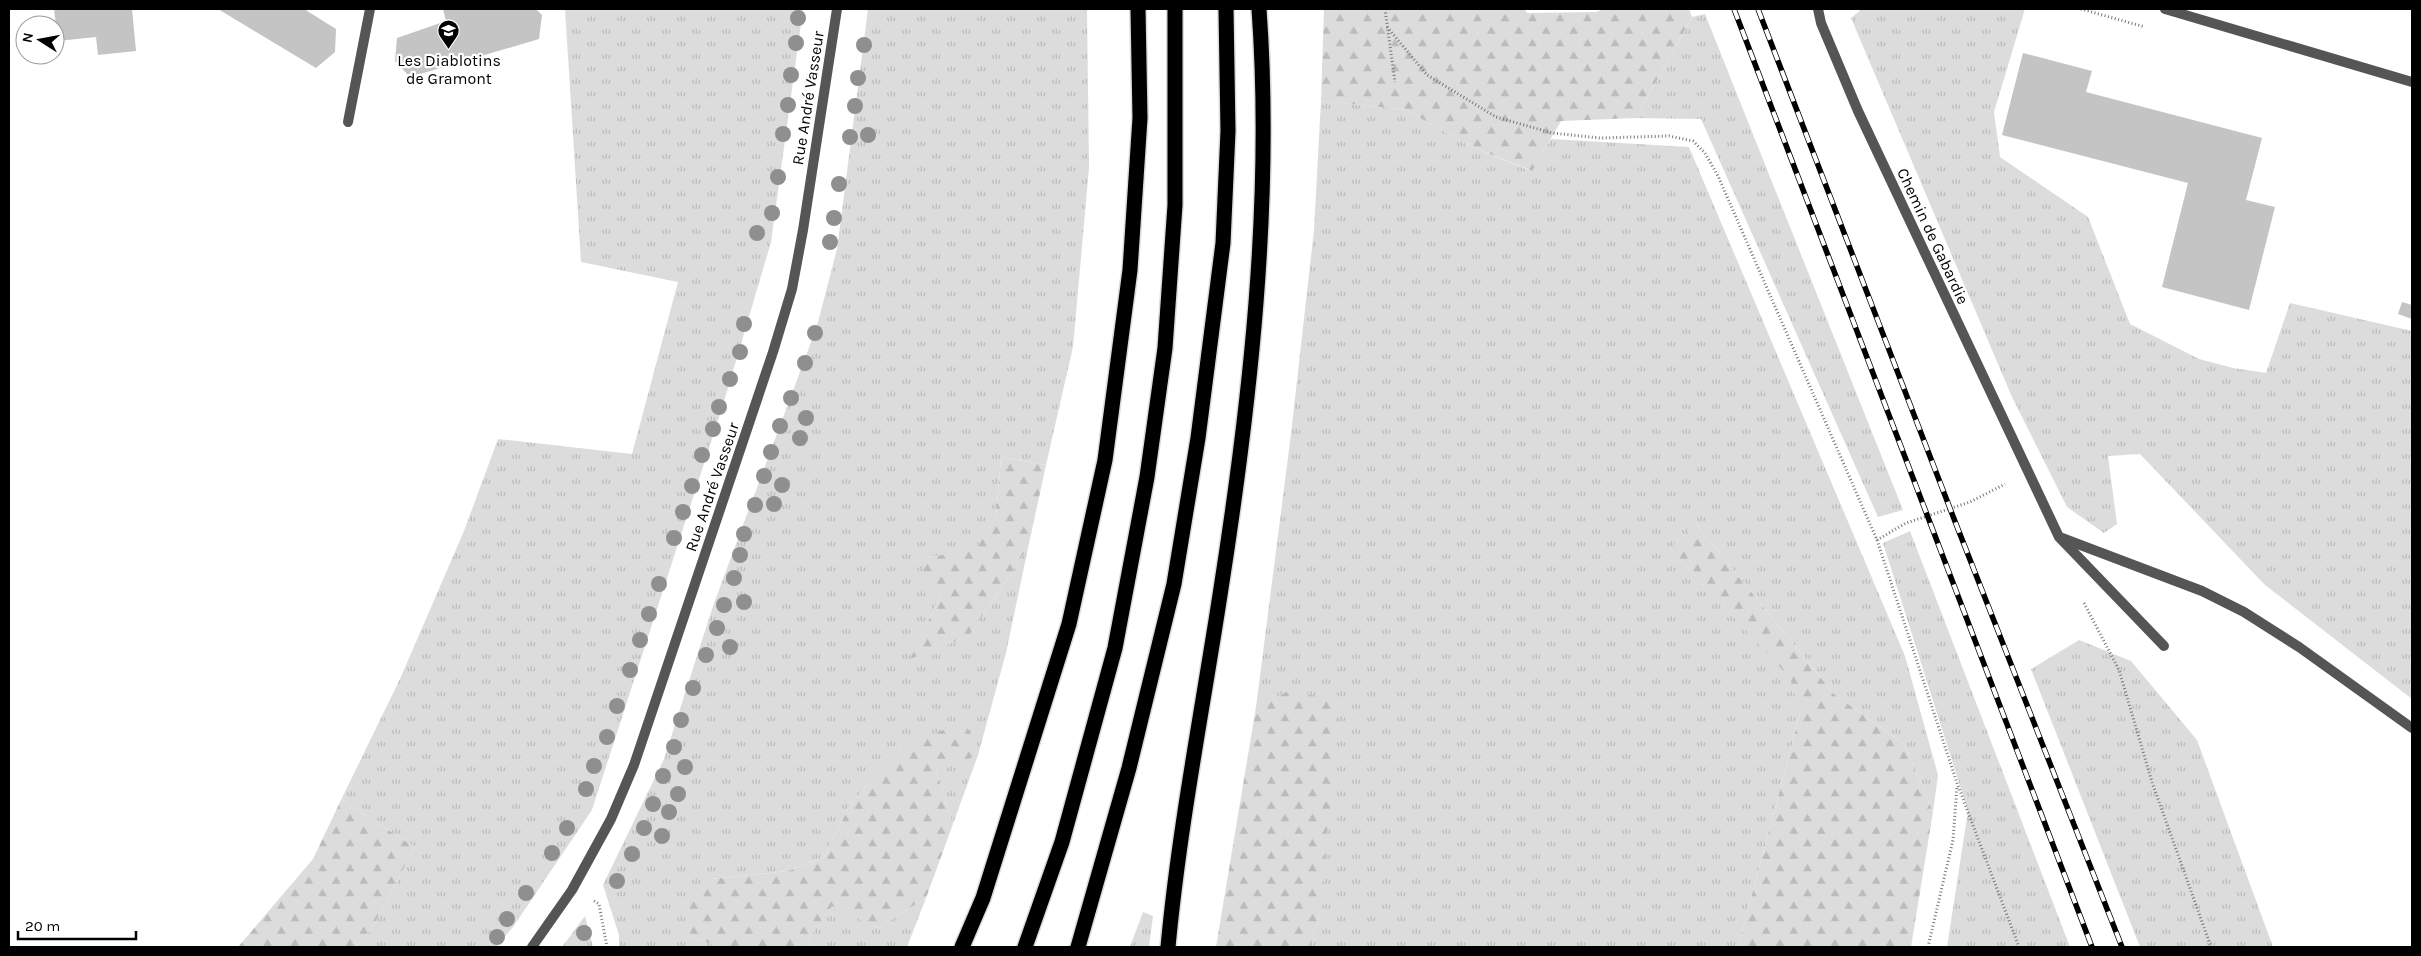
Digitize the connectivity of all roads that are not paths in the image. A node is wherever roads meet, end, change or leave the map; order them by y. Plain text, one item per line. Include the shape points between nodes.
1 (370, 9) edge
2 (837, 9) edge
3 (1138, 9) edge
4 (1176, 9) edge
5 (1226, 9) edge
6 (1259, 9) edge
7 (1818, 9) edge
8 (2165, 9) edge
9 (2412, 82) edge
10 (348, 122) dead end
11 (2059, 537) junction
12 (2164, 646) dead end
13 (2412, 728) edge
14 (532, 947) edge
15 (962, 947) edge
16 (1025, 947) edge
17 (1078, 947) edge
18 (1168, 947) edge

1 - 10 street
2 - 14 street, Rue André Vasseur via 803,230 792,289 774,352 634,765 612,819 572,890
3 - 15 highway via 1140,118 1130,270 1105,460 1069,624 983,898
4 - 16 highway via 1176,205 1165,348 1147,477 1115,648 1062,842
5 - 17 highway via 1228,130 1223,243 1198,438 1174,584 1129,768
6 - 18 highway via 1263,157 1253,341 1221,592 1173,893
7 - 11 street, Chemin de Gabardie via 1858,111
8 - 9 street
11 - 12 street, Chemin de Gabardie
11 - 13 street via 2202,590 2244,612

